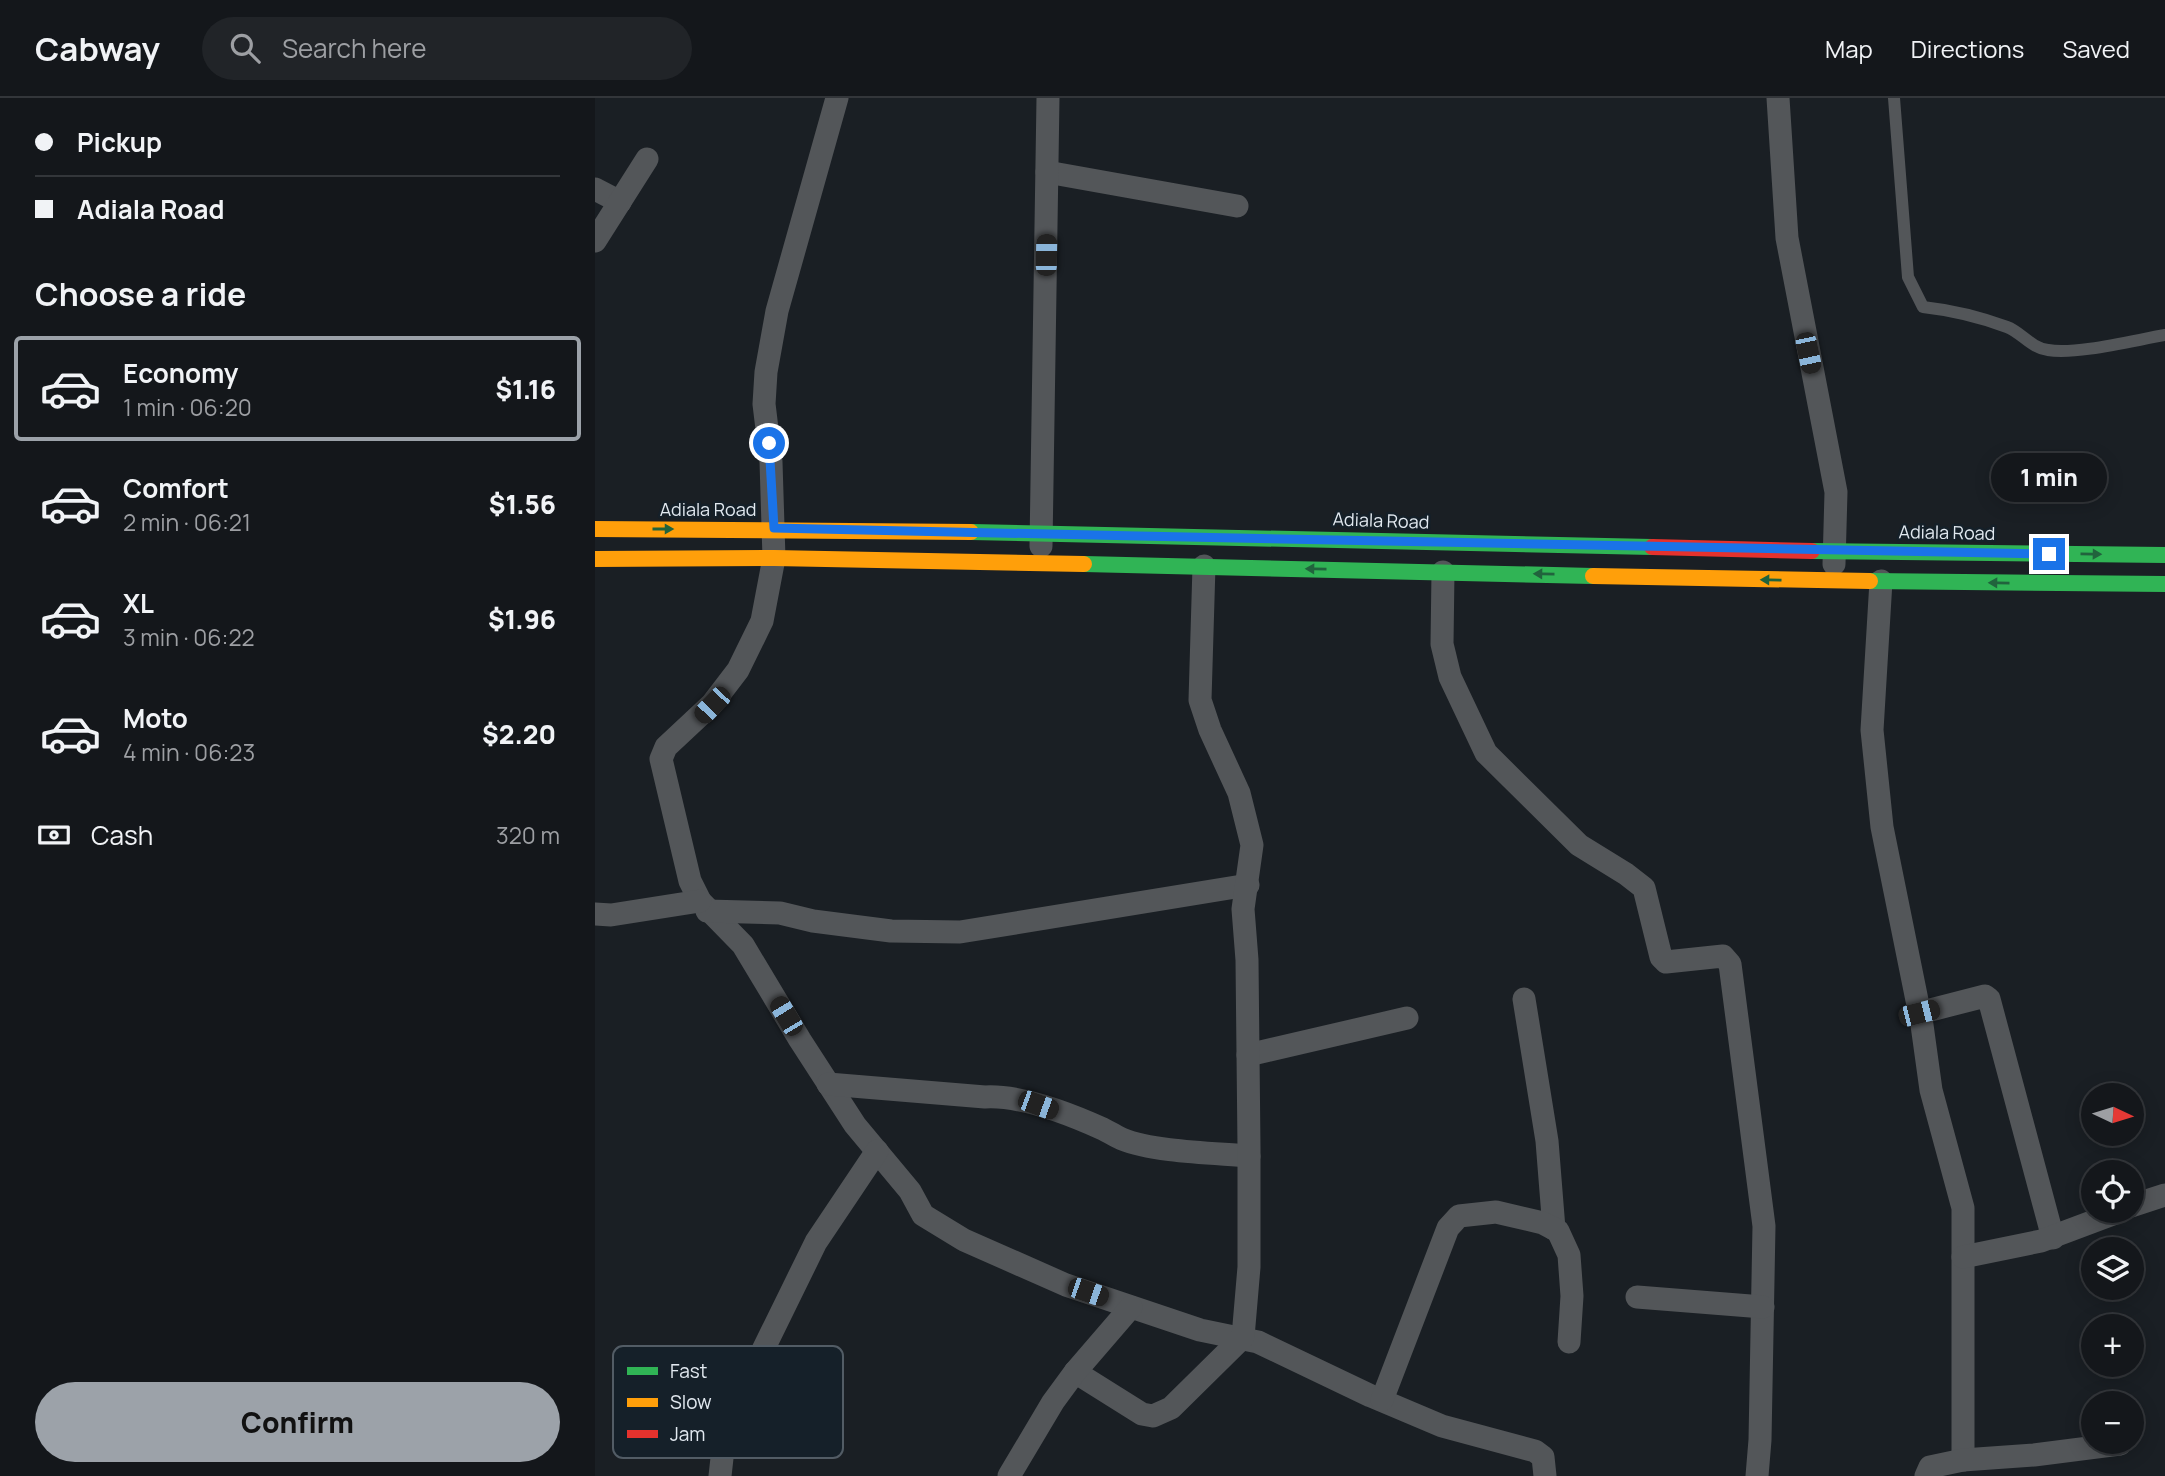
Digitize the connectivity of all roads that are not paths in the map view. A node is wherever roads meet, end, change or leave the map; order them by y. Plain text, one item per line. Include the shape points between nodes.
1 (837, 98) edge
2 (1048, 98) edge
3 (1778, 98) edge
4 (1894, 98) edge
5 (647, 159) dead end
6 (1047, 172) junction
7 (595, 189) edge
8 (620, 202) junction
9 (1237, 206) dead end
10 (595, 241) edge
11 (2165, 335) edge
12 (774, 528) junction
13 (595, 529) edge
14 (1042, 533) junction
15 (1835, 551) junction
16 (2165, 555) edge
17 (774, 558) junction
18 (595, 559) edge
19 (1040, 563) junction
20 (1204, 566) junction
21 (1443, 572) junction
22 (1834, 581) junction
23 (1881, 581) junction
24 (2165, 584) edge
25 (1248, 885) junction
26 (703, 906) junction
27 (595, 914) edge
28 (1524, 999) dead end
29 (1919, 1013) junction
30 (1407, 1018) dead end
31 (1248, 1055) junction
32 (828, 1084) junction
33 (877, 1151) junction
34 (1249, 1156) junction
35 (2165, 1195) edge
36 (2144, 1202) edge
37 (2090, 1223) edge
38 (1554, 1229) junction
39 (2053, 1237) junction
40 (1963, 1257) junction
41 (1637, 1297) dead end
42 (1131, 1307) junction
43 (1762, 1307) junction
44 (1243, 1337) junction
45 (1569, 1342) dead end
46 (765, 1346) edge
47 (1075, 1372) junction
48 (1381, 1400) junction
49 (2081, 1449) edge
50 (721, 1458) edge
51 (1963, 1460) junction
52 (720, 1476) edge
53 (1009, 1476) edge
54 (1545, 1476) edge
55 (1757, 1476) edge
56 (1926, 1476) edge

1 - 12 street via 776,311 766,372 764,404
2 - 6 street
3 - 15 street via 1787,238 1836,492
4 - 11 lane via 1908,277 1923,307 2010,327 2046,350 2067,351
5 - 8 street
6 - 9 street
6 - 14 street
7 - 8 street
8 - 10 street
13 -> 12 main road, Adiala Road
12 - 14 main road, Adiala Road
12 - 17 street
14 - 15 main road, Adiala Road
14 - 19 street
15 -> 16 main road, Adiala Road
15 - 22 street
17 - 18 main road
17 - 19 main road
17 - 26 street via 762,621 745,657 712,705 666,747 661,759 690,881
19 - 20 main road
21 -> 20 main road
20 - 25 street via 1200,700 1239,793 1252,845
22 -> 21 main road
21 - 43 street via 1443,644 1450,677 1486,753 1579,845 1644,888 1666,962 1723,956 1730,964 1763,1217
22 - 23 main road
24 -> 23 main road
23 - 29 street via 1871,730 1882,827
25 - 26 street via 960,932 891,931
25 - 31 street via 1243,909
26 - 27 street
26 - 32 street via 743,945
28 - 38 street via 1548,1141
29 - 39 street via 1985,996 1989,999
29 - 40 street via 1931,1090 1963,1208
30 - 31 street
31 - 34 street
32 - 33 street
32 - 34 street via 1001,1096 1143,1145
33 - 42 street via 923,1215 977,1246
33 - 46 street via 816,1242
34 - 44 street via 1249,1267
35 - 36 street
37 - 39 street
38 - 45 street via 1569,1255
38 - 48 street via 1496,1212 1459,1216 1448,1228
39 - 40 street
40 - 51 street
41 - 43 street
42 - 44 street via 1200,1330
42 - 47 street
43 - 55 street
44 - 47 street via 1171,1408 1153,1416 1142,1414
44 - 48 street
47 - 53 street
48 - 54 street via 1442,1426 1535,1451 1543,1457
49 - 51 street
50 - 52 street
51 - 56 street via 1930,1467

